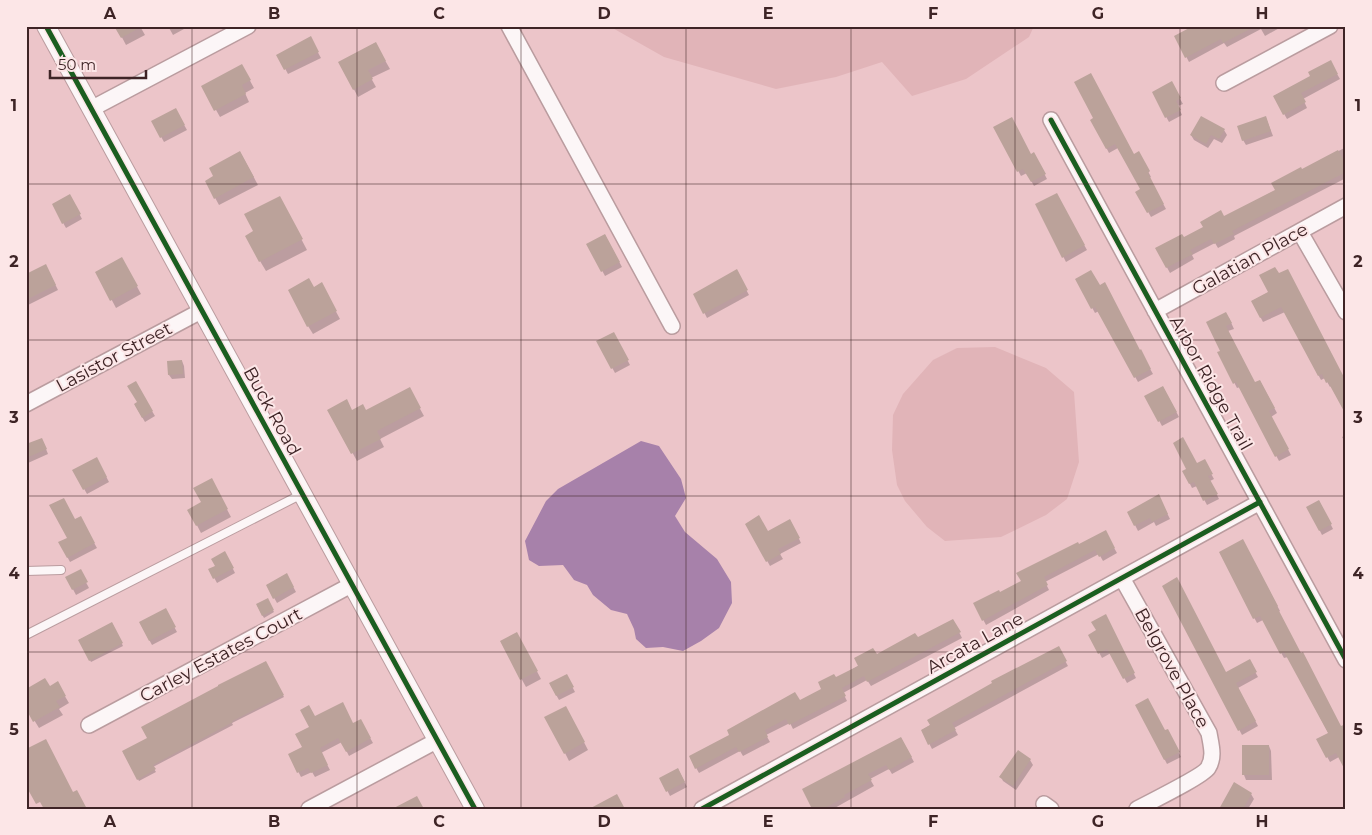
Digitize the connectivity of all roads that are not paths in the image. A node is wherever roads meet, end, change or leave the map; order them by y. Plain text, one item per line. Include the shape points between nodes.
1 (46, 26) edge
2 (248, 26) edge
3 (509, 26) edge
4 (1330, 26) edge
5 (1224, 83) dead end
6 (91, 109) junction
7 (1051, 120) dead end
8 (1346, 206) edge
9 (1300, 232) junction
10 (201, 311) junction
11 (1155, 311) junction
12 (1346, 312) edge
13 (672, 326) dead end
14 (26, 404) edge
15 (302, 494) junction
16 (1260, 502) junction
17 (61, 570) dead end
18 (26, 571) edge
19 (1122, 578) junction
20 (353, 584) junction
21 (26, 635) edge
22 (1346, 660) edge
23 (89, 725) dead end
24 (438, 740) junction
25 (310, 809) edge
26 (475, 809) edge
27 (702, 809) edge
28 (1137, 809) edge

1 - 6 street, Buck Road
2 - 6 street
3 - 13 street
4 - 5 street
6 - 10 street, Buck Road
7 - 11 street, Arbor Ridge Trail
8 - 9 street, Galatian Place
9 - 11 street, Galatian Place
9 - 12 street
10 - 14 street, Lasistor Street
10 - 15 street, Buck Road
11 - 16 street, Arbor Ridge Trail
15 - 20 street, Buck Road
15 - 21 lane
16 - 19 street, Arcata Lane
16 - 22 street, Arbor Ridge Trail
17 - 18 lane
19 - 27 street, Arcata Lane
19 - 28 street, Belgrove Place via 1209,734 1213,752 1208,768
20 - 23 street, Carley Estates Court
20 - 24 street, Buck Road
24 - 25 street
24 - 26 street, Buck Road

